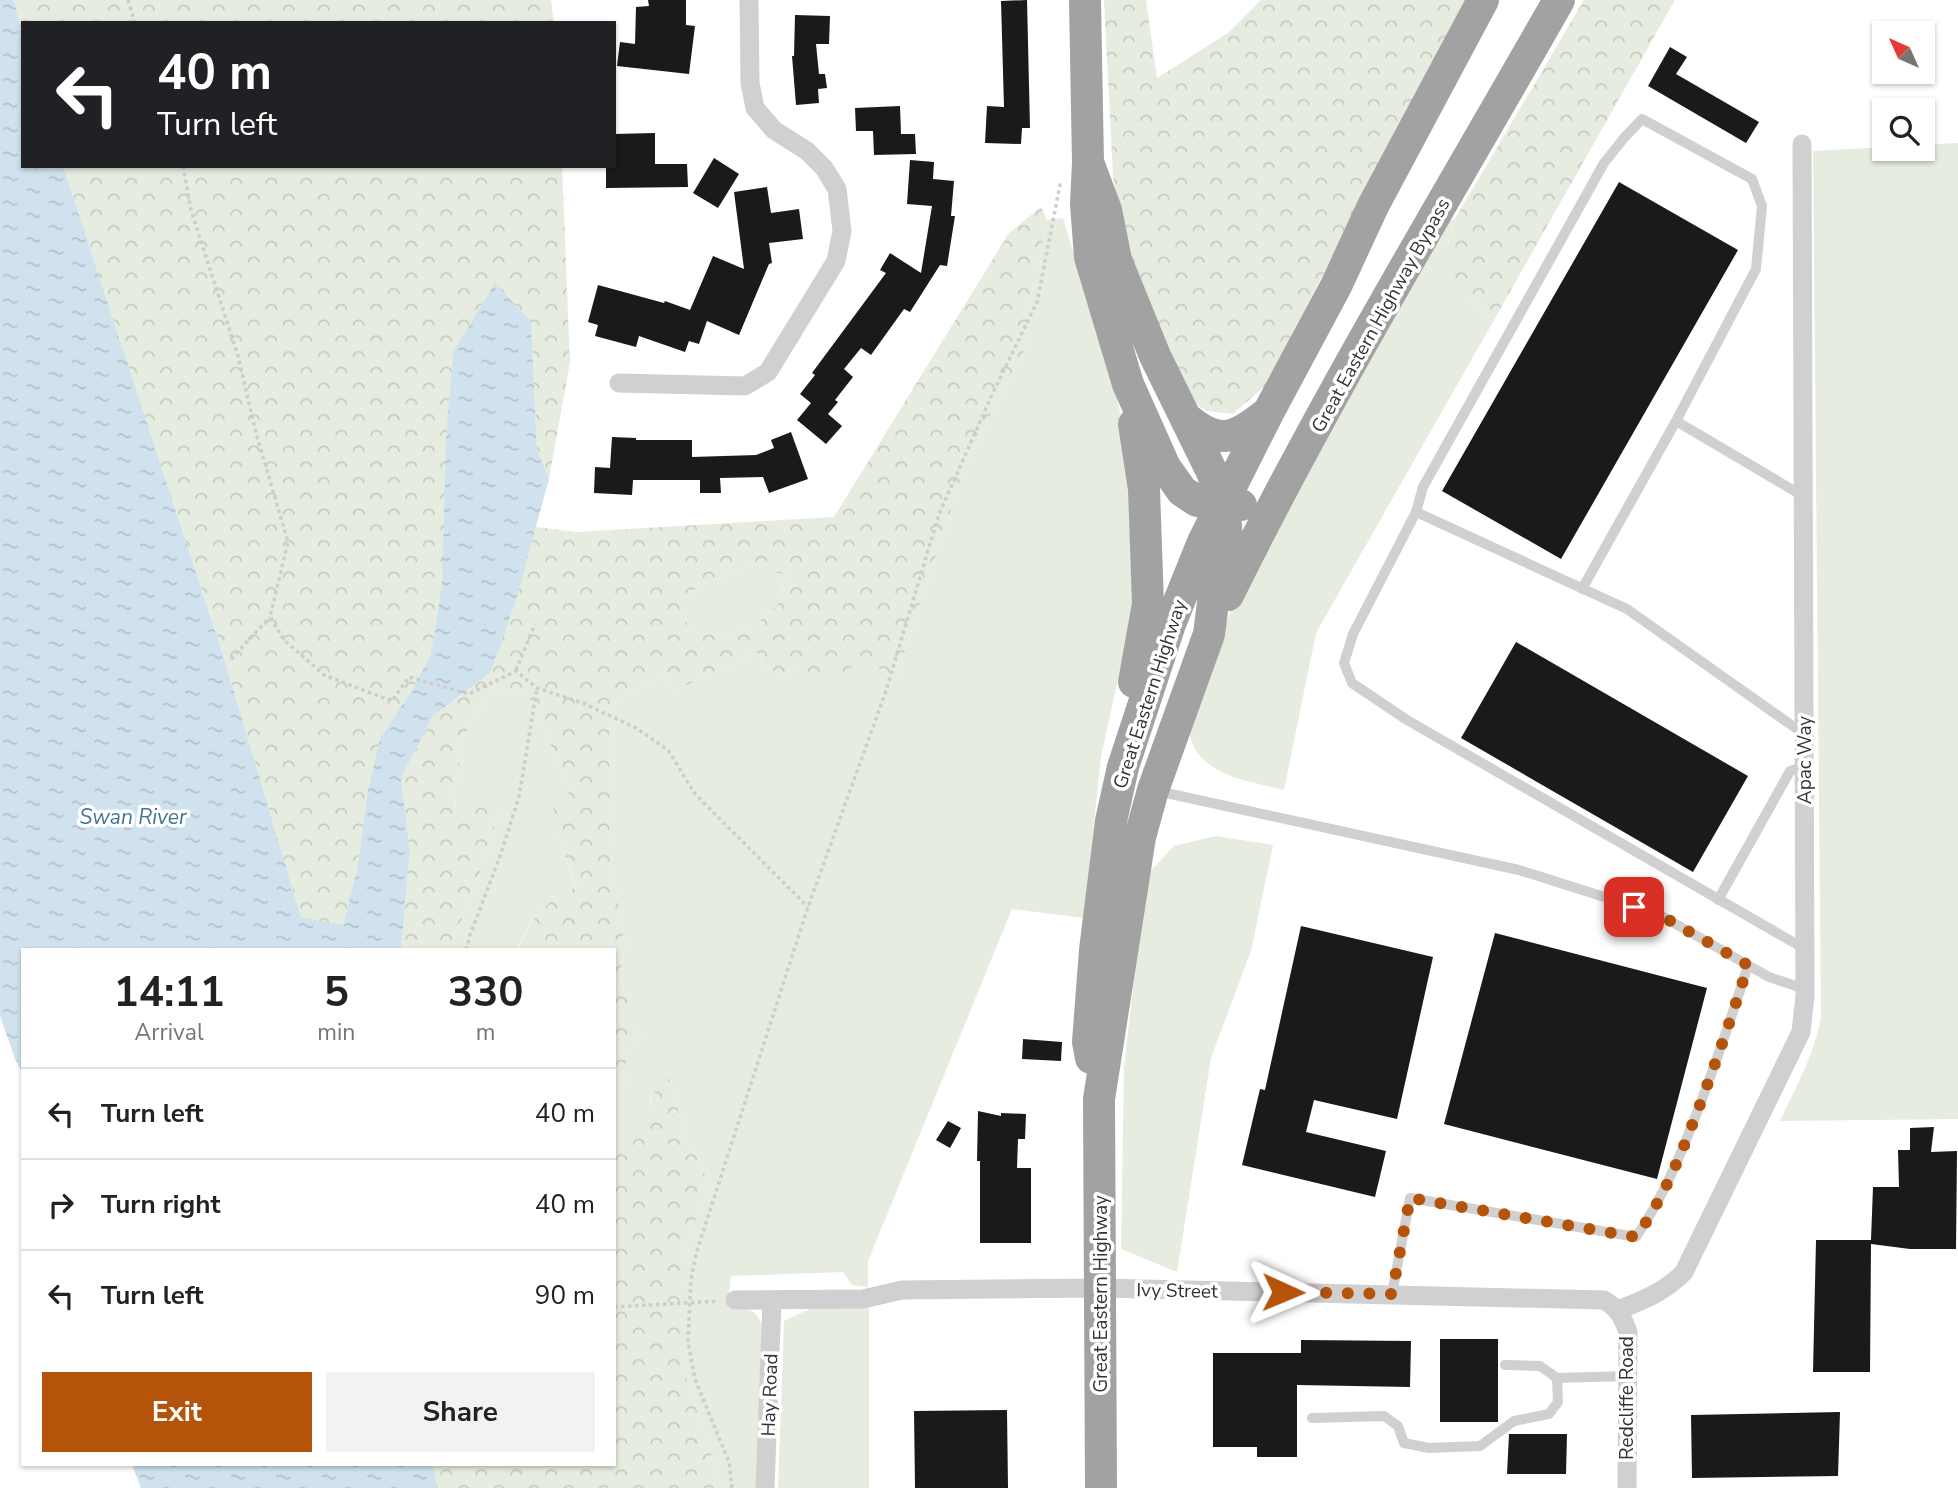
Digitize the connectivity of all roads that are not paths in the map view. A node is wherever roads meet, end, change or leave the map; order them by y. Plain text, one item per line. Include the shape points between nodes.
1 (749, 0) edge
2 (1085, 0) edge
3 (1483, 0) edge
4 (1559, 0) edge
5 (1802, 144) dead end
6 (1076, 167) junction
7 (619, 383) dead end
8 (1128, 384) junction
9 (1329, 405) junction
10 (1268, 413) junction
11 (1186, 418) junction
12 (1676, 421) junction
13 (1803, 496) junction
14 (1222, 505) junction
15 (1416, 512) junction
16 (1582, 589) junction
17 (1209, 634) junction
18 (1804, 734) junction
19 (1804, 766) junction
20 (1123, 767) junction
21 (1153, 790) junction
22 (1718, 900) junction
23 (1805, 949) junction
24 (1748, 965) junction
25 (1805, 989) junction
26 (1099, 1099) junction
27 (1100, 1288) junction
28 (1392, 1294) junction
29 (735, 1300) road end
30 (772, 1301) junction
31 (1618, 1310) junction
32 (1506, 1365) dead end
33 (1627, 1376) junction
34 (1557, 1378) junction
35 (1312, 1418) dead end
36 (765, 1488) edge
37 (1101, 1488) edge
38 (1627, 1488) edge

1 - 7 street via 750,83 755,108 774,130 807,150 837,189 842,231 836,261 768,372 745,386
2 - 6 highway, Great Eastern Highway
3 - 10 highway
4 - 9 highway, Great Eastern Highway Bypass
5 - 13 street, Apac Way
6 - 8 highway, Great Eastern Highway via 1086,204 1090,257
6 - 11 highway, Great Eastern Highway via 1106,210 1116,260
8 - 14 highway, Great Eastern Highway via 1165,467 1182,491 1196,501
8 - 20 highway via 1144,489 1148,604
9 - 14 highway, Great Eastern Highway via 1311,413 1266,491 1254,503
9 - 17 highway, Great Eastern Highway Bypass
10 - 11 highway via 1234,436 1209,435
10 - 14 highway
11 - 14 highway, Great Eastern Highway via 1213,474
12 - 13 lane
12 - 15 lane via 1756,269 1762,206 1752,179 1642,119 1604,163 1423,488
12 - 16 lane
13 - 18 street, Apac Way
14 - 17 highway, Great Eastern Highway via 1227,544
14 - 20 highway, Great Eastern Highway via 1170,624
15 - 16 lane
15 - 22 lane via 1353,634 1344,663 1352,683 1406,720
16 - 18 lane via 1627,609
17 - 21 highway, Great Eastern Highway
18 - 19 street, Apac Way
19 - 22 lane via 1790,771
19 - 23 street, Apac Way
20 - 26 highway, Great Eastern Highway via 1111,821 1088,1042
21 - 24 lane via 1519,870 1658,914
21 - 26 highway, Great Eastern Highway via 1140,837
22 - 23 lane
23 - 25 street, Apac Way
24 - 25 lane
24 - 28 lane via 1682,1152 1657,1207 1636,1237 1410,1198
25 - 31 street, Apac Way via 1801,1032 1793,1051 1684,1272 1654,1295
26 - 27 highway, Great Eastern Highway
27 - 28 street, Ivy Street
27 - 30 street, Ivy Street via 902,1290 863,1300
27 - 37 highway, Great Eastern Highway
28 - 31 street, Ivy Street via 1592,1298
29 - 30 street, Ivy Street
30 - 36 street, Hay Road
31 - 33 street, Redcliffe Road via 1628,1332
32 - 34 lane via 1540,1366
33 - 34 lane
33 - 38 street, Redcliffe Road
34 - 35 lane via 1558,1402 1549,1414 1514,1421 1480,1446 1429,1448 1404,1443 1398,1426 1384,1416

